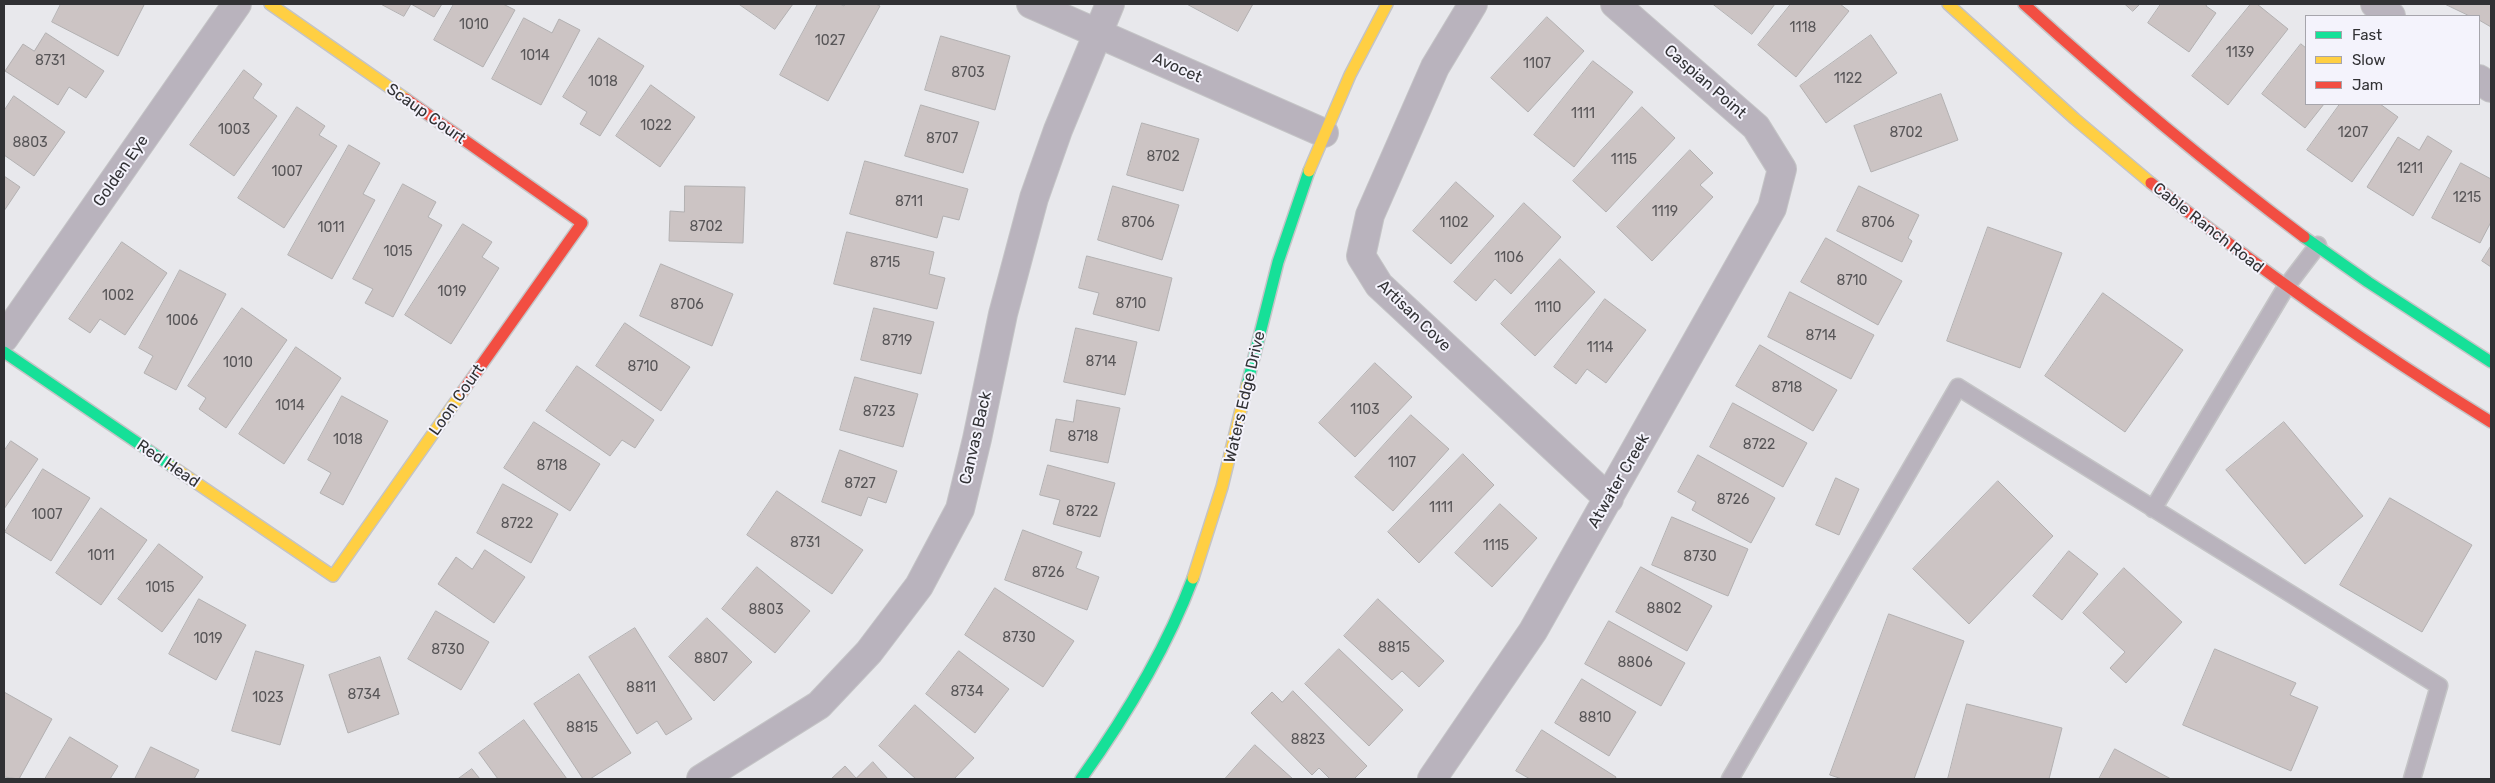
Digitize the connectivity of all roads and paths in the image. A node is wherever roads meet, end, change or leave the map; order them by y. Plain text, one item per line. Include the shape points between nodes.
1 (238, 4) edge
2 (270, 4) edge
3 (1031, 4) edge
4 (1110, 4) edge
5 (1387, 4) edge
6 (1473, 4) edge
7 (1615, 4) edge
8 (1948, 4) edge
9 (2024, 4) edge
10 (2375, 4) edge
11 (2390, 15) edge
12 (1097, 33) junction
13 (2480, 80) edge
14 (2491, 88) edge
15 (1324, 133) junction
16 (1782, 169) joint
17 (582, 223) joint
18 (2318, 245) junction
19 (2286, 287) junction
20 (4, 338) edge
21 (4, 352) edge
22 (2491, 362) edge
23 (2491, 422) edge
24 (1609, 499) junction
25 (2153, 509) junction
26 (332, 576) joint
27 (701, 779) edge
28 (1081, 779) edge
29 (1432, 779) edge
30 (1730, 779) edge
31 (2412, 779) edge

1 - 20 street, Golden Eye
2 - 17 street, Scaup Court
3 - 12 street, Avocet
4 - 12 street, Canvas Back
5 - 15 street, Waters Edge Drive
6 - 24 street, Artisan Cove via 1435,67 1370,215 1361,256 1379,285
7 - 16 street, Caspian Point via 1756,127
8 - 19 street, Cable Ranch Road via 2098,140 2196,220
9 - 18 street via 2138,106
10 - 11 street
12 - 15 street, Avocet
12 - 27 street, Canvas Back via 1034,198 1003,314 960,509 919,586 869,652 819,705
13 - 14 street
15 - 28 street, Waters Edge Drive via 1276,268 1229,466 1187,595 1120,724
16 - 24 street, Atwater Creek via 1772,208
17 - 26 street, Loon Court
18 - 19 lane
18 - 22 street via 2411,311
19 - 23 street, Cable Ranch Road
19 - 25 lane
21 - 26 street, Red Head
24 - 29 street, Atwater Creek via 1532,632
25 - 30 lane via 1958,387
25 - 31 lane via 2439,686

